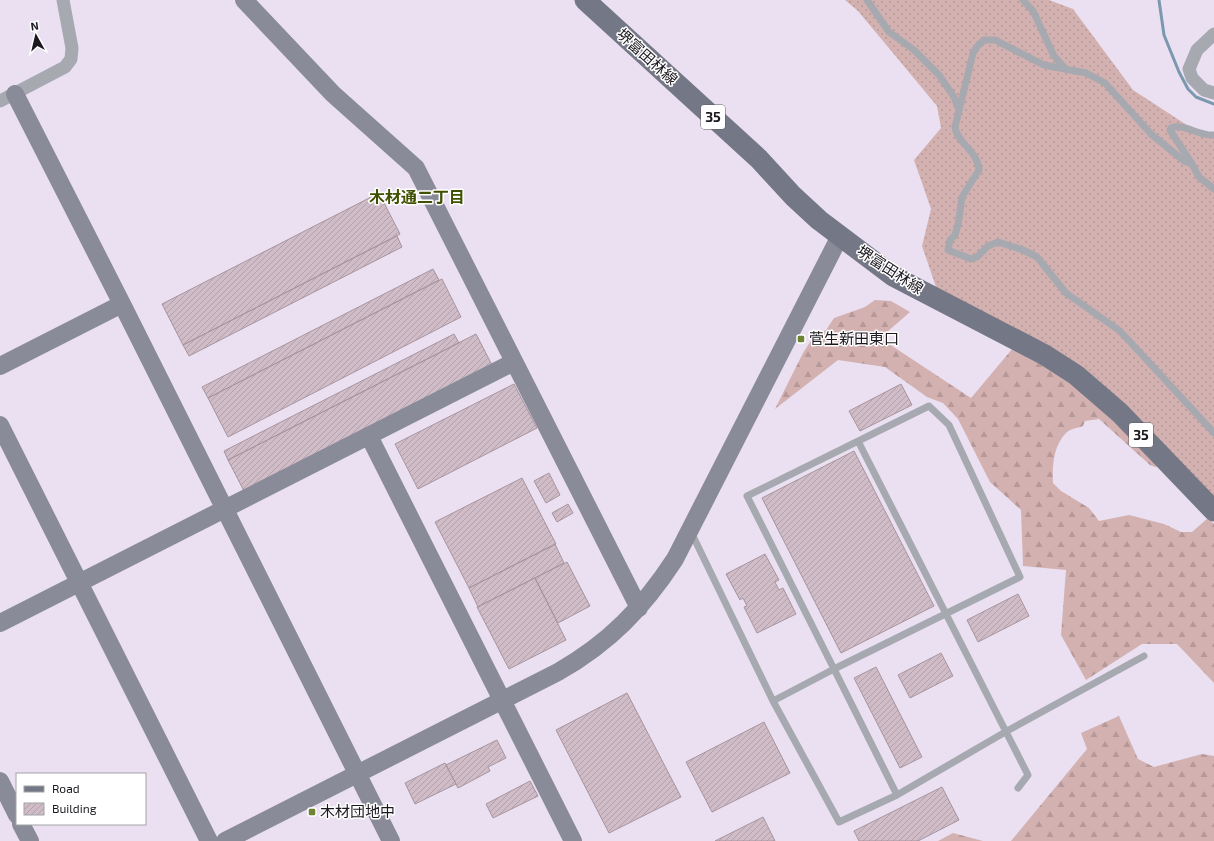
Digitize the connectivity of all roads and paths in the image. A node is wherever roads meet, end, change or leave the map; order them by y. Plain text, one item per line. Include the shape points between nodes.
1 (63, 0) edge
2 (244, 0) edge
3 (585, 0) edge
4 (867, 0) edge
5 (1023, 0) edge
6 (1214, 34) edge
7 (1065, 68) junction
8 (1214, 93) edge
9 (7, 98) edge
10 (959, 110) junction
11 (1214, 135) edge
12 (1192, 164) junction
13 (1214, 189) edge
14 (840, 236) junction
15 (122, 304) junction
16 (514, 362) junction
17 (0, 366) edge
18 (0, 426) edge
19 (1214, 433) edge
20 (369, 436) junction
21 (858, 441) junction
22 (224, 509) junction
23 (1214, 511) edge
24 (690, 531) junction
25 (79, 583) junction
26 (639, 608) junction
27 (946, 613) junction
28 (0, 623) edge
29 (1144, 656) dead end
30 (834, 669) junction
31 (502, 701) junction
32 (773, 701) junction
33 (1007, 732) junction
34 (357, 774) junction
35 (0, 781) edge
36 (1018, 788) dead end
37 (897, 795) junction
38 (16, 813) edge
39 (22, 825) edge
40 (30, 841) edge
41 (209, 841) edge
42 (225, 841) edge
43 (391, 841) edge
44 (573, 841) edge

1 - 9 street via 72,48 71,59 65,67
2 - 16 street via 333,94 416,168
3 - 14 main road, 堺富田林線 / 35 via 759,159 792,196
4 - 10 lane via 889,32 914,50 939,75 954,97
5 - 7 lane via 1033,11 1054,56
6 - 8 street via 1196,50 1189,69 1192,78 1204,90
7 - 10 lane via 1044,65 994,40 985,40 978,44 973,53
7 - 12 lane via 1086,73 1105,83 1151,134 1184,161
9 - 15 street
10 - 19 lane via 955,133 975,156 979,170 962,196 958,225 948,250 971,259 998,242 1037,257 1066,293 1120,331
11 - 12 lane via 1196,133 1180,126 1171,128
12 - 13 lane via 1199,177
14 - 23 main road, 堺富田林線 / 35 via 893,276 1045,355 1076,375 1120,413
14 - 24 street
15 - 17 street
15 - 22 street
16 - 20 street
16 - 26 street
18 - 25 street
20 - 22 street
20 - 31 street
21 - 27 lane
21 - 27 lane via 930,406 949,425 1020,577
21 - 30 lane via 747,496
22 - 25 street
22 - 34 street
24 - 26 street via 665,574
24 - 32 lane
25 - 28 street
25 - 41 street
26 - 31 street via 619,629 589,653
27 - 30 lane
27 - 33 lane
29 - 33 lane
30 - 32 lane
30 - 37 lane
31 - 34 street
31 - 44 street
32 - 37 lane via 839,822
33 - 36 lane via 1028,775
33 - 37 lane
34 - 42 street
34 - 43 street
35 - 38 street
39 - 40 street

